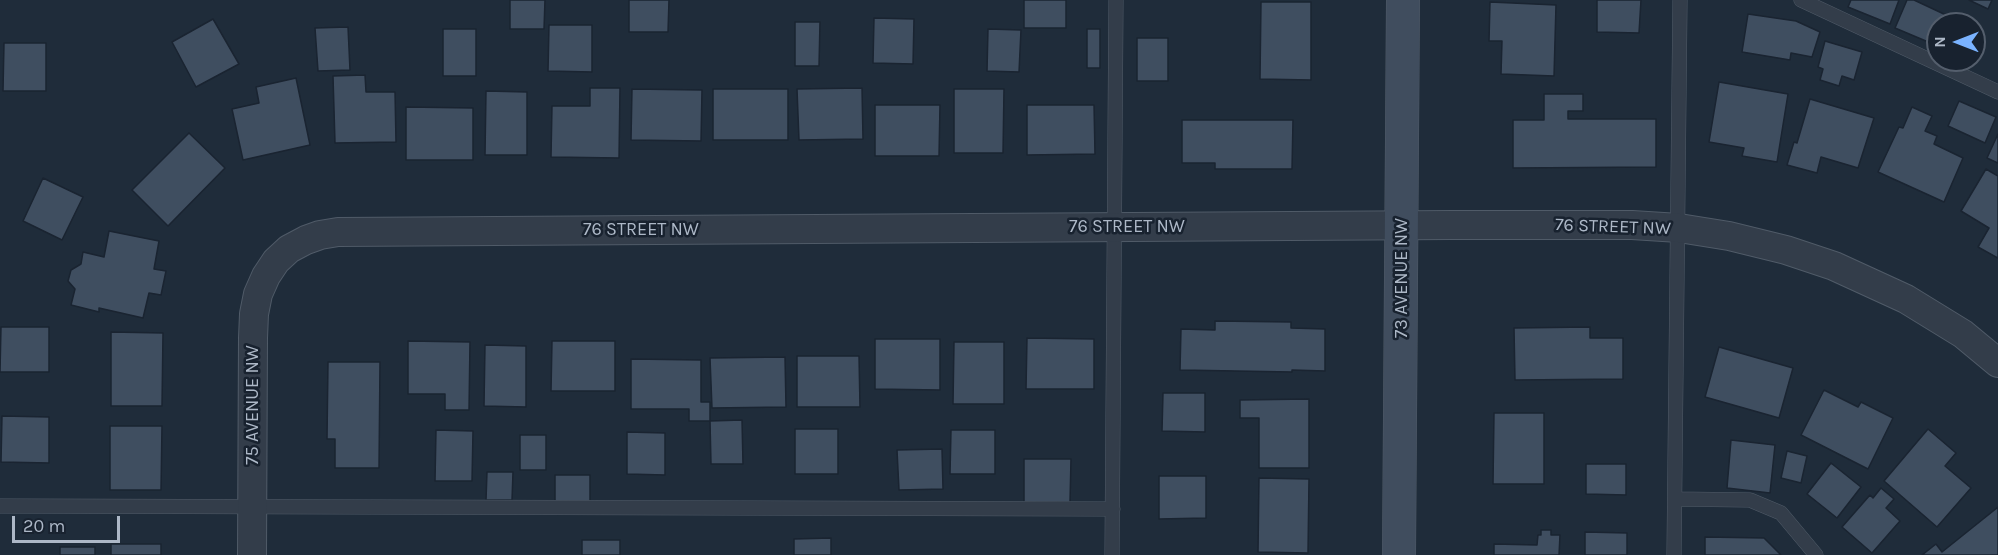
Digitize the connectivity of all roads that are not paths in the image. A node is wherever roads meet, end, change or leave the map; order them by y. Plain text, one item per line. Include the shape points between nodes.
1 (1116, 0) edge
2 (1403, 0) edge
3 (1680, 0) edge
4 (1801, 0) edge
5 (1998, 92) edge
6 (1402, 225) junction
7 (1115, 227) junction
8 (1679, 228) junction
9 (276, 261) joint
10 (1998, 363) edge
11 (1675, 499) junction
12 (0, 506) edge
13 (252, 506) junction
14 (1113, 509) junction
15 (252, 555) edge
16 (1112, 555) edge
17 (1400, 555) edge
18 (1674, 555) edge
19 (1816, 555) edge

1 - 7 lane
2 - 6 street, 73 AVENUE NW
3 - 8 lane
4 - 5 lane
6 - 7 street, 76 STREET NW
6 - 8 street, 76 STREET NW
6 - 17 street, 73 AVENUE NW
7 - 9 street, 76 STREET NW via 338,232 306,240
7 - 14 lane
8 - 10 street, 76 STREET NW via 1729,236 1834,266 1905,299 1964,334
8 - 11 lane
9 - 13 street, 75 AVENUE NW via 258,294 254,314
11 - 18 lane
11 - 19 lane via 1750,500 1781,513
12 - 13 lane
13 - 14 lane
13 - 15 street, 75 AVENUE NW
14 - 16 lane

